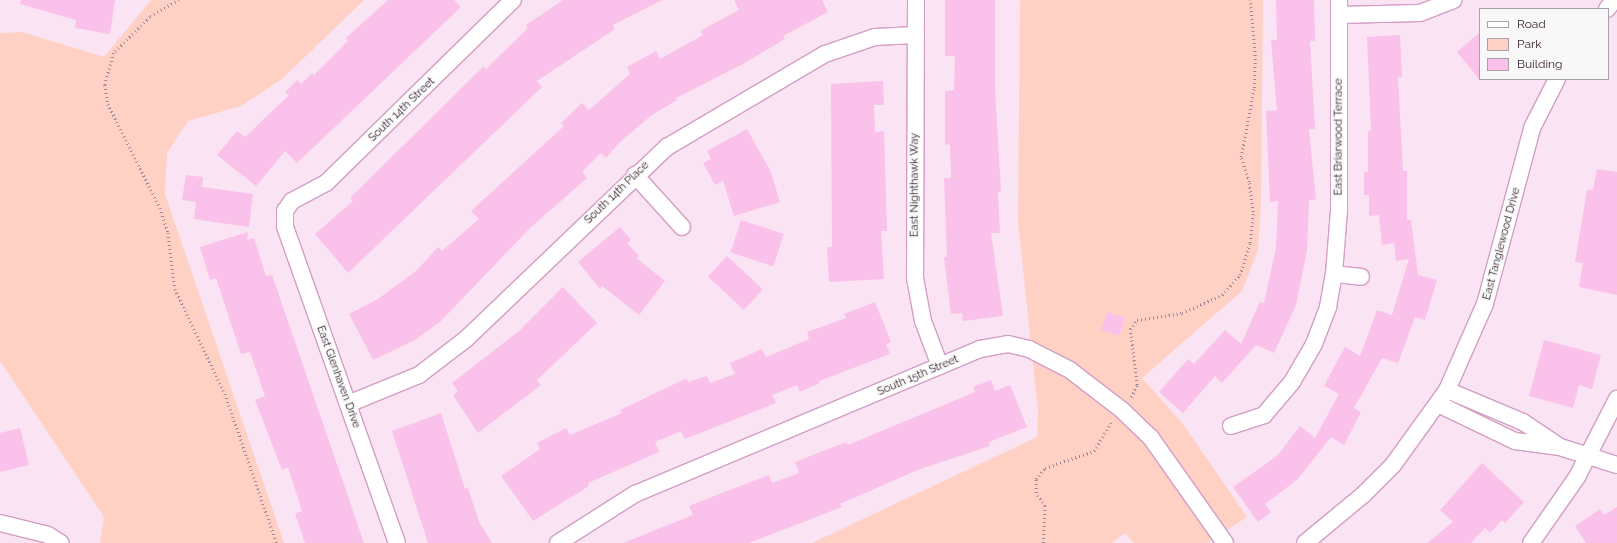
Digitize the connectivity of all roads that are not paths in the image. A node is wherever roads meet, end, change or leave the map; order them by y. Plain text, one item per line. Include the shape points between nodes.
1 (513, 0) edge
2 (916, 0) edge
3 (1614, 0) edge
4 (1449, 3) edge
5 (1339, 8) edge
6 (1608, 8) edge
7 (916, 35) junction
8 (1556, 80) edge
9 (635, 175) junction
10 (285, 211) joint
11 (682, 227) dead end
12 (1334, 274) junction
13 (1361, 277) dead end
14 (940, 366) junction
15 (1447, 390) junction
16 (1617, 399) edge
17 (348, 404) junction
18 (1438, 404) junction
19 (1507, 416) junction
20 (1231, 426) dead end
21 (1500, 434) junction
22 (1560, 448) junction
23 (1589, 456) junction
24 (1617, 465) edge
25 (0, 523) edge
26 (61, 543) edge
27 (397, 543) edge
28 (558, 543) edge
29 (1225, 543) edge
30 (1305, 543) edge
31 (1531, 543) edge

1 - 10 street, South 14th Street via 327,182 292,201
2 - 7 street, East Nighthawk Way
3 - 6 street
4 - 5 street via 1420,13
5 - 12 street, East Briarwood Terrace via 1339,211
7 - 9 street, South 14th Place via 876,37 825,54 667,147
7 - 14 street, East Nighthawk Way via 915,278 923,321
8 - 15 street, East Tanglewood Drive via 1532,128 1485,304
9 - 11 street
9 - 17 street, South 14th Place via 455,348 419,375
10 - 17 street, East Glenhaven Drive via 285,226
12 - 13 street
12 - 20 street, East Briarwood Terrace via 1328,307 1314,344 1292,382 1264,414
14 - 28 street, South 15th Street via 635,494
14 - 29 street, South 15th Street via 980,349 1008,344 1029,350 1070,370 1122,410 1151,438
15 - 18 street, East Tanglewood Drive
15 - 19 street
16 - 23 street
17 - 27 street, East Glenhaven Drive
18 - 21 street
18 - 30 street, East Tanglewood Drive via 1392,465 1363,495
19 - 21 street
19 - 22 street via 1523,422
21 - 22 street via 1515,441
22 - 23 street
23 - 24 street
23 - 31 street via 1558,507
25 - 26 street via 48,535

